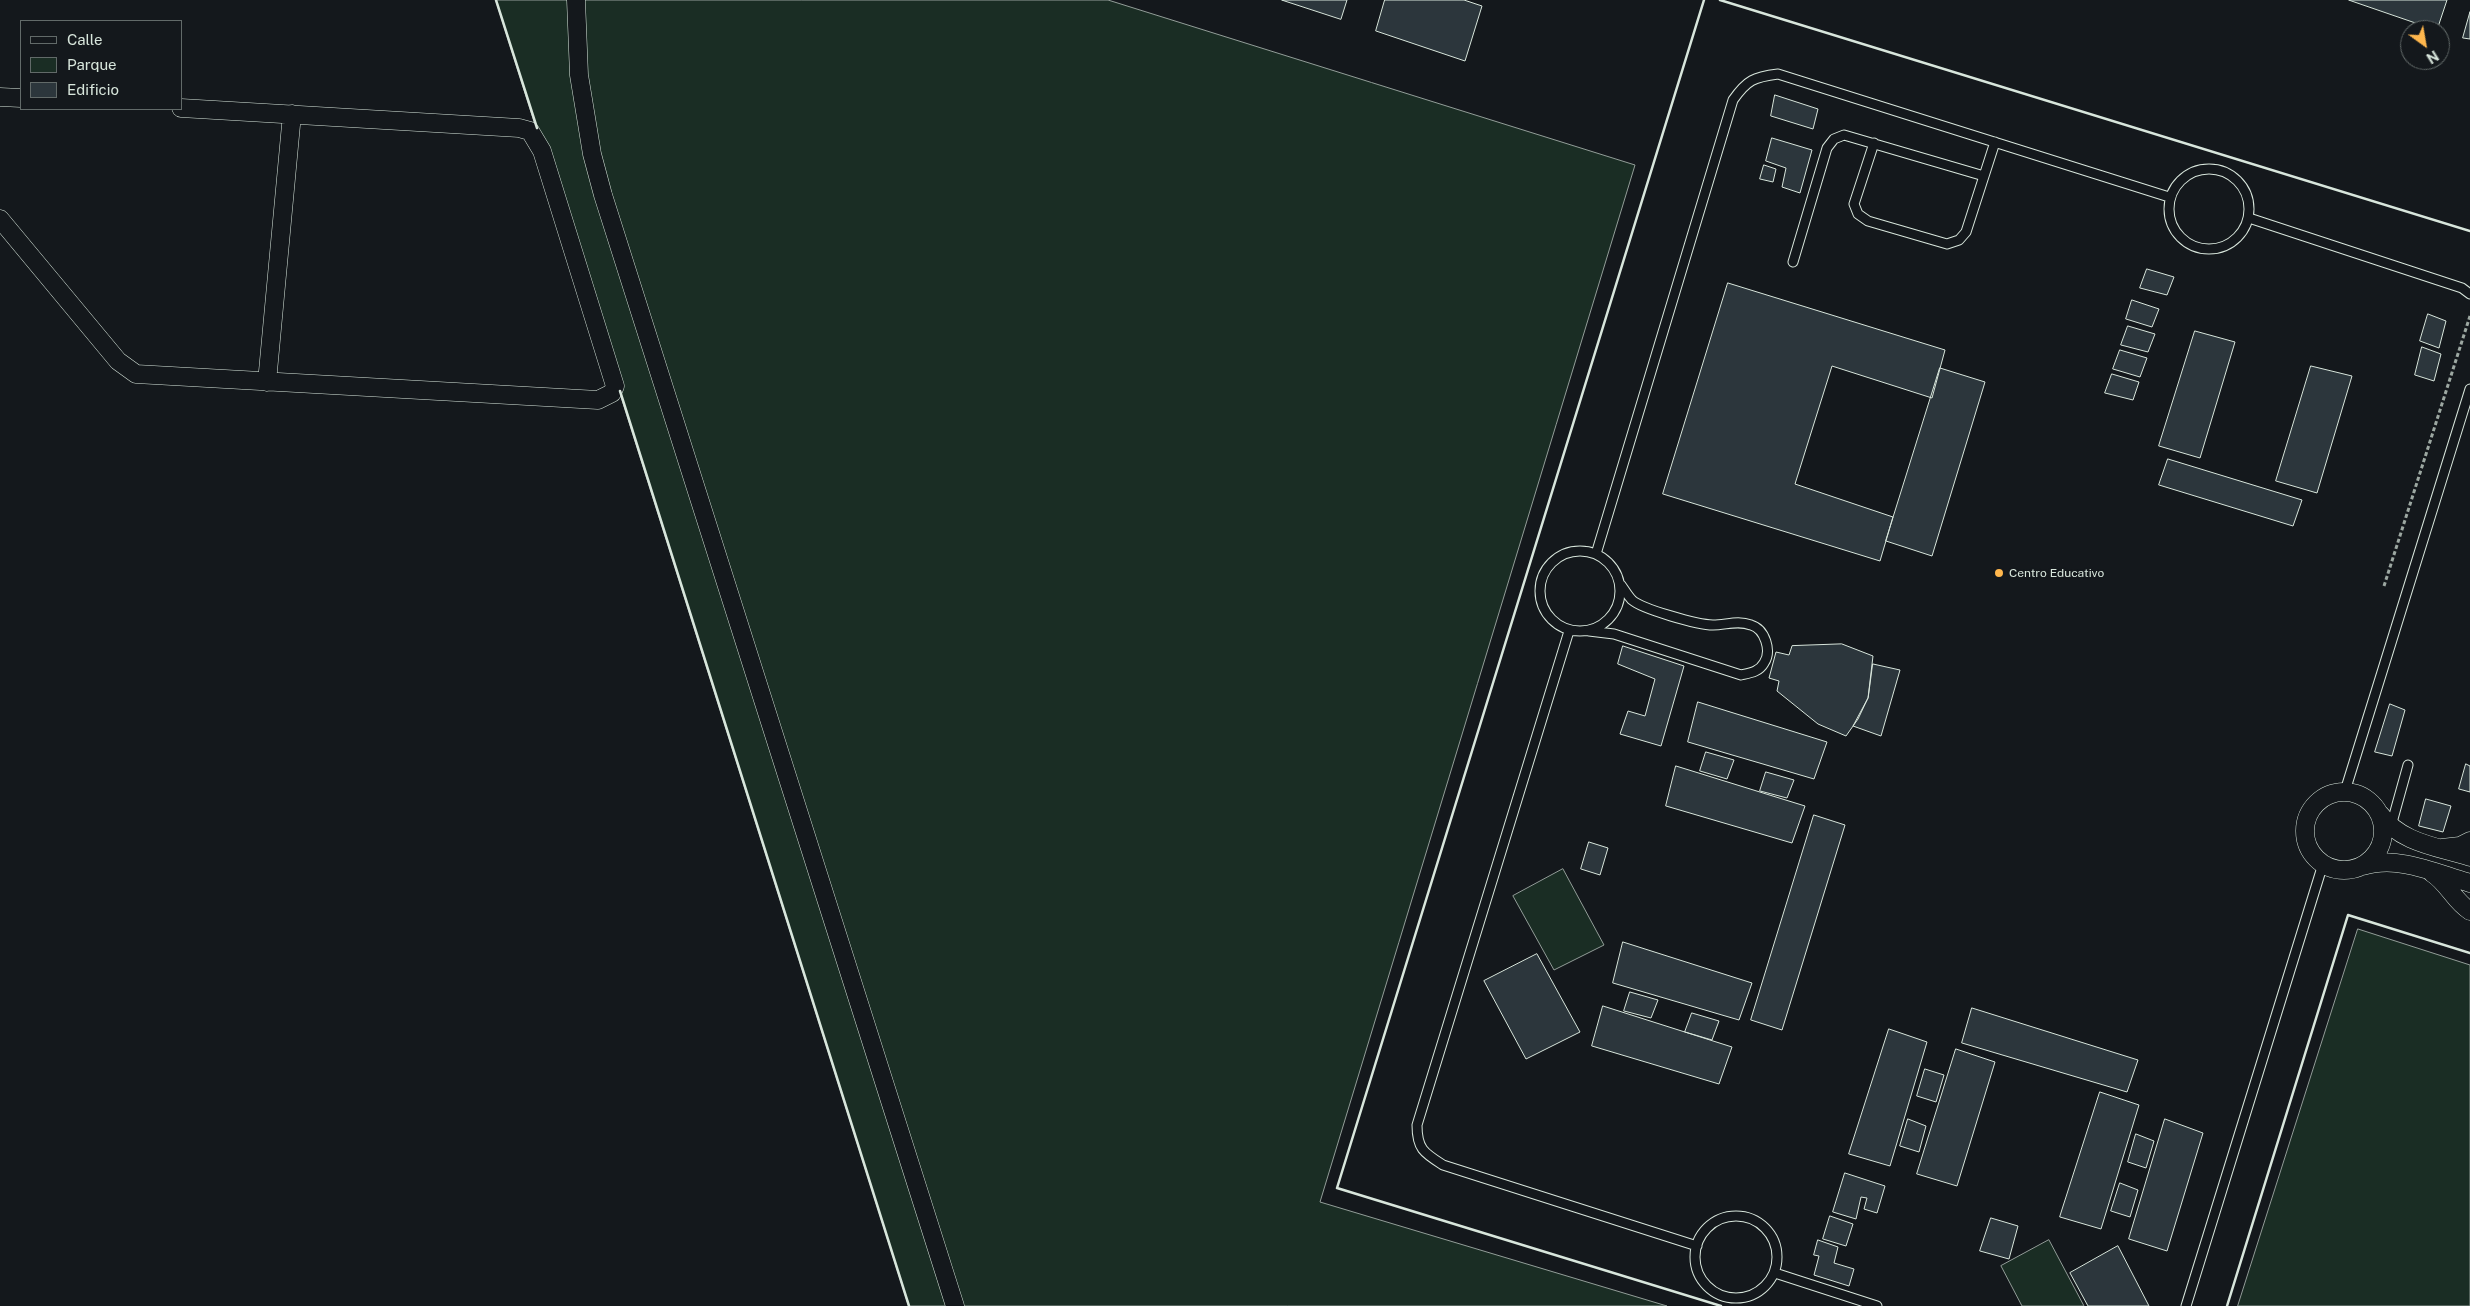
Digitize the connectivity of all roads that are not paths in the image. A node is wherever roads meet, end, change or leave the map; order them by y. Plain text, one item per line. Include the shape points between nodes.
1 (576, 0) edge
2 (0, 97) edge
3 (20, 98) edge
4 (182, 108) edge
5 (292, 114) junction
6 (1995, 142) junction
7 (1874, 143) junction
8 (1984, 176) junction
9 (2169, 198) junction
10 (2249, 218) junction
11 (0, 220) edge
12 (1793, 262) dead end
13 (2470, 294) edge
14 (267, 382) junction
15 (2470, 390) edge
16 (1596, 554) junction
17 (1620, 585) junction
18 (1569, 631) junction
19 (1589, 631) junction
20 (2408, 765) dead end
21 (2345, 791) junction
22 (2377, 808) junction
23 (2390, 827) junction
24 (2470, 841) edge
25 (2435, 846) junction
26 (2470, 857) edge
27 (2323, 864) junction
28 (2362, 866) junction
29 (2427, 870) junction
30 (2470, 883) edge
31 (2470, 912) edge
32 (1697, 1246) junction
33 (1775, 1272) junction
34 (955, 1306) edge
35 (1877, 1306) edge
36 (2186, 1306) edge

1 - 34 street via 579,75 592,154 603,195
2 - 3 street
4 - 5 street
5 - 14 street
5 - 14 street via 519,128 530,132 542,151 615,386 612,393 598,400
6 - 8 lane
6 - 9 lane
6 - 16 lane via 1778,74 1759,76 1744,84 1733,100
7 - 8 lane
7 - 8 lane via 1854,204 1858,214 1868,221 1947,244 1959,240 1966,232
7 - 12 lane via 1844,135 1834,139 1827,148
9 - 10 lane via 2180,179 2192,172 2219,169 2238,179 2248,198
9 - 10 lane via 2168,219 2179,238 2198,249 2220,248 2238,237
10 - 13 lane via 2462,288
11 - 14 street via 118,361 136,374
15 - 21 lane
16 - 17 lane via 1613,566
16 - 18 lane via 1574,550 1554,560 1541,578 1539,600 1550,620
17 - 19 lane via 1619,605 1608,622
17 - 19 lane via 1633,601 1694,624 1736,622 1753,625 1763,636 1768,649 1764,664 1755,672 1741,675 1614,634
18 - 19 lane
18 - 32 lane via 1417,1125 1417,1141 1426,1154 1444,1165
20 - 23 lane
21 - 22 street via 2358,793
21 - 27 street via 2322,798 2307,818 2306,842
22 - 23 street
22 - 28 street via 2384,833 2381,846
23 - 25 street via 2408,838
24 - 25 street via 2452,848
25 - 26 street
27 - 28 street via 2349,870
27 - 36 lane
28 - 29 street via 2391,861
29 - 30 street
29 - 31 street via 2441,879
32 - 33 lane via 1695,1260 1698,1273 1716,1294 1744,1298 1757,1293
32 - 33 lane via 1712,1224 1724,1218 1750,1218 1771,1234 1778,1260
33 - 35 lane

